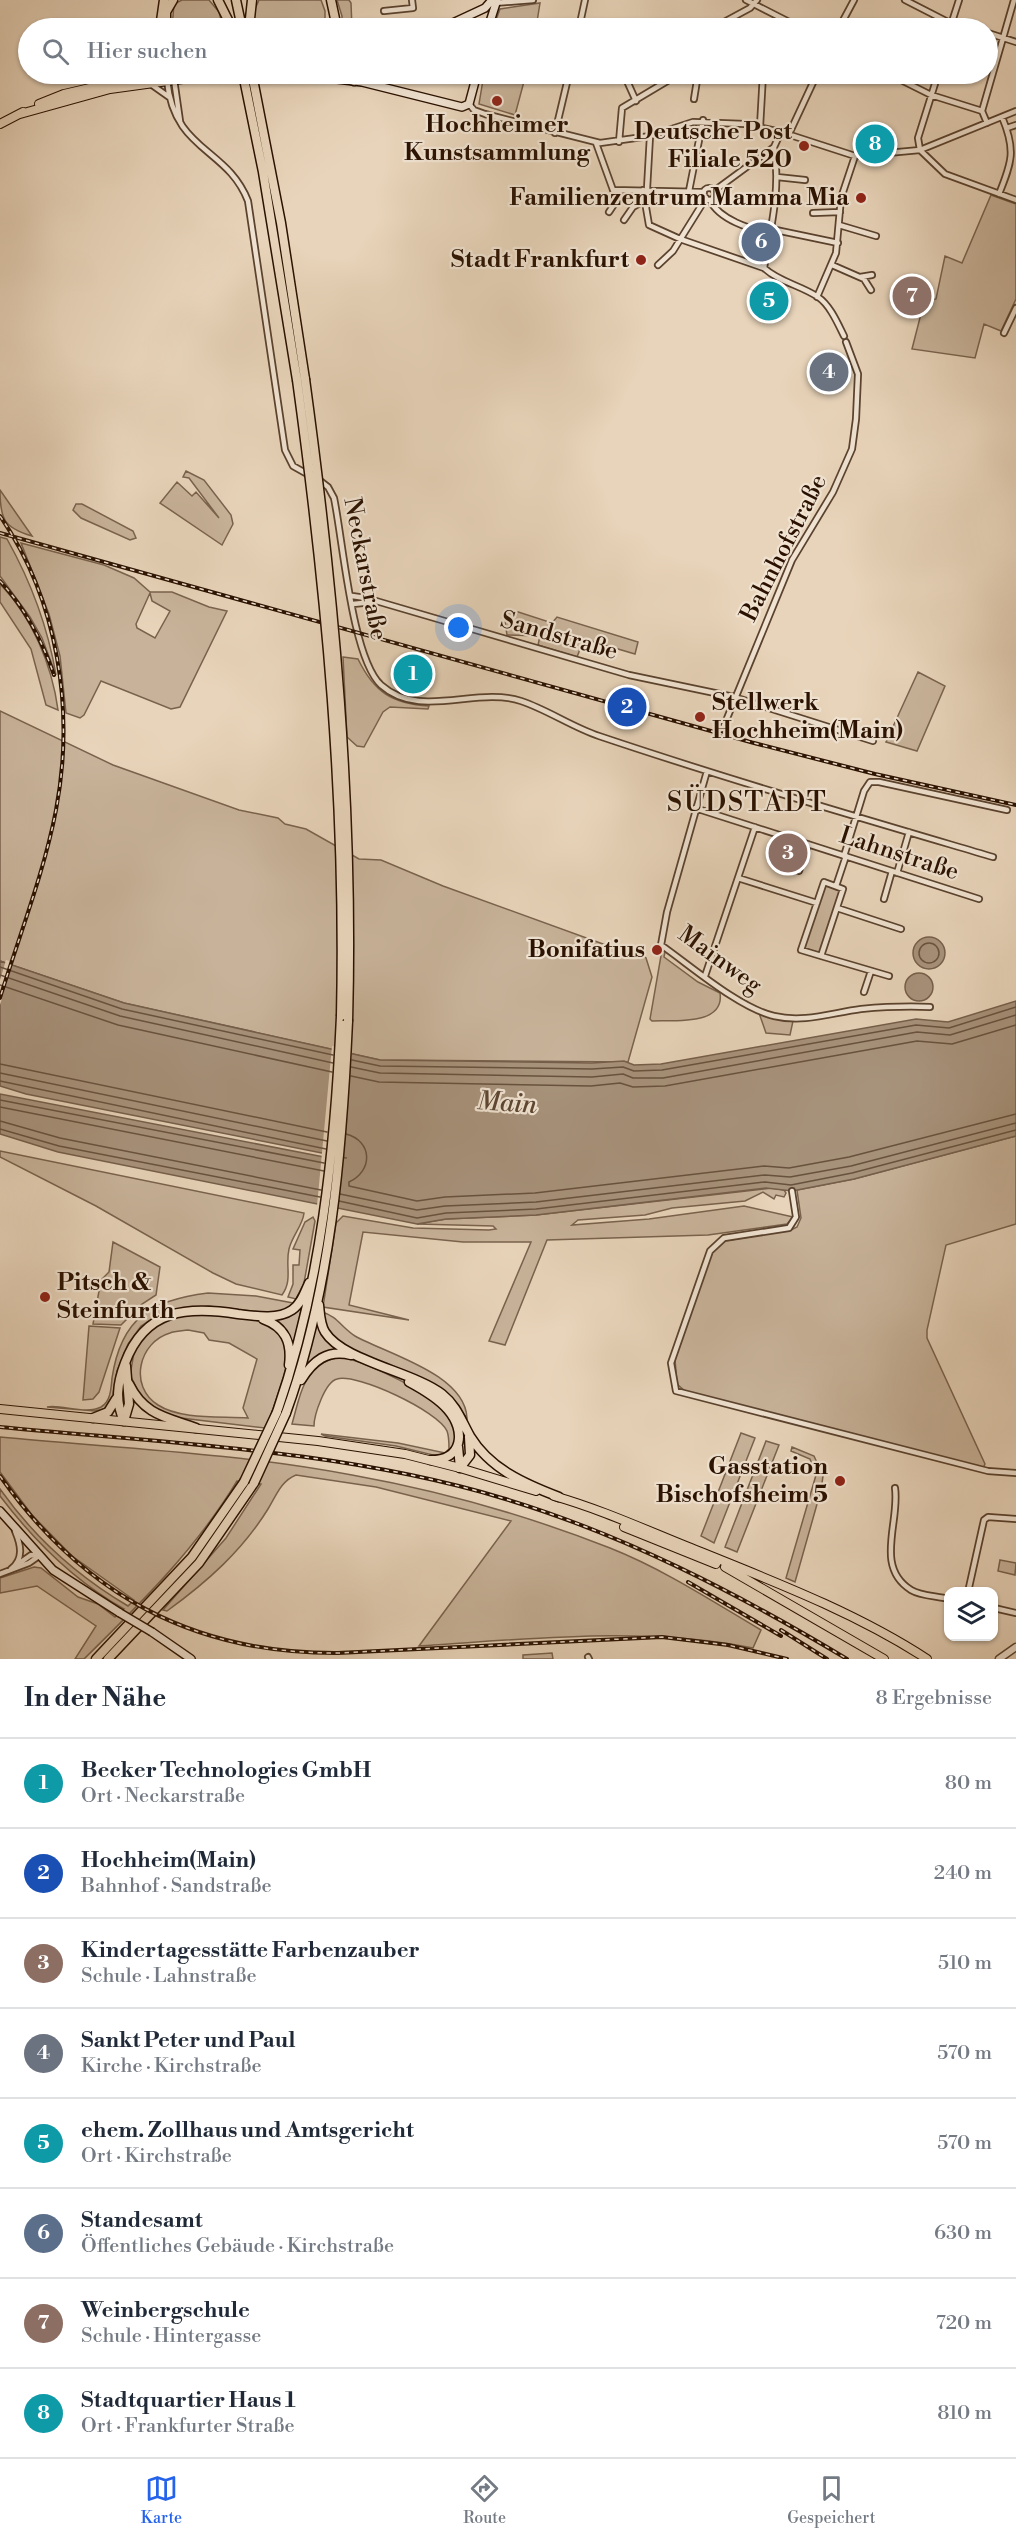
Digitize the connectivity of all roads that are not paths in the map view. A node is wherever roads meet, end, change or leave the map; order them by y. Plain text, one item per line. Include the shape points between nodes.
1 (164, 0) edge
2 (173, 0) edge
3 (218, 0) edge
4 (226, 0) edge
5 (236, 0) edge
6 (252, 0) edge
7 (412, 0) edge
8 (533, 0) edge
9 (585, 0) edge
10 (746, 0) edge
11 (854, 0) edge
12 (906, 0) edge
13 (958, 0) edge
14 (1014, 0) edge
15 (494, 1) edge
16 (756, 2) edge
17 (384, 11) dead end
18 (477, 12) junction
19 (161, 18) edge
20 (166, 18) edge
21 (227, 18) edge
22 (230, 18) edge
23 (240, 18) edge
24 (250, 18) edge
25 (464, 18) edge
26 (488, 18) edge
27 (491, 18) edge
28 (581, 18) edge
29 (730, 18) edge
30 (784, 18) edge
31 (844, 18) edge
32 (937, 18) edge
33 (953, 18) edge
34 (998, 36) edge
35 (1004, 38) junction
36 (1016, 42) edge
37 (998, 58) edge
38 (110, 84) edge
39 (154, 84) edge
40 (170, 84) edge
41 (172, 84) edge
42 (245, 84) edge
43 (254, 84) edge
44 (367, 84) edge
45 (474, 84) edge
46 (566, 84) edge
47 (628, 84) edge
48 (663, 84) edge
49 (696, 84) edge
50 (762, 84) edge
51 (811, 84) edge
52 (909, 84) edge
53 (935, 84) edge
54 (990, 84) edge
55 (932, 95) junction
56 (170, 97) junction
57 (694, 99) dead end
58 (636, 101) junction
59 (469, 104) junction
60 (982, 111) junction
61 (1016, 111) edge
62 (1002, 117) junction
63 (703, 120) junction
64 (987, 123) junction
65 (0, 124) edge
66 (1016, 125) edge
67 (182, 127) junction
68 (760, 127) junction
69 (1007, 128) junction
70 (781, 132) junction
71 (555, 133) junction
72 (789, 134) junction
73 (650, 136) junction
74 (619, 142) junction
75 (596, 143) junction
76 (774, 147) junction
77 (920, 150) junction
78 (855, 156) junction
79 (777, 177) junction
80 (805, 180) dead end
81 (613, 190) junction
82 (645, 190) junction
83 (689, 191) junction
84 (714, 191) junction
85 (704, 192) junction
86 (999, 194) junction
87 (708, 199) junction
88 (645, 200) junction
89 (1016, 200) edge
90 (609, 212) dead end
91 (840, 212) junction
92 (813, 213) dead end
93 (624, 220) dead end
94 (839, 225) junction
95 (771, 231) junction
96 (876, 236) dead end
97 (680, 239) junction
98 (838, 243) junction
99 (832, 265) junction
100 (658, 266) dead end
101 (764, 268) junction
102 (872, 275) dead end
103 (860, 277) junction
104 (871, 290) dead end
105 (817, 297) junction
106 (1016, 308) edge
107 (1004, 333) dead end
108 (301, 379) junction
109 (352, 596) junction
110 (376, 602) junction
111 (353, 604) junction
112 (734, 697) junction
113 (723, 728) dead end
114 (873, 741) dead end
115 (707, 771) junction
116 (695, 808) junction
117 (1007, 810) dead end
118 (856, 816) junction
119 (755, 827) junction
120 (909, 832) junction
121 (808, 844) junction
122 (845, 856) junction
123 (993, 857) dead end
124 (799, 871) dead end
125 (894, 872) junction
126 (738, 878) junction
127 (836, 886) junction
128 (884, 899) dead end
129 (979, 899) dead end
130 (817, 903) junction
131 (837, 908) junction
132 (901, 929) dead end
133 (821, 956) junction
134 (870, 971) junction
135 (705, 976) junction
136 (889, 976) dead end
137 (864, 992) dead end
138 (930, 1007) dead end
139 (792, 1191) dead end
140 (326, 1222) junction
141 (315, 1272) junction
142 (318, 1295) junction
143 (256, 1317) junction
144 (126, 1359) junction
145 (129, 1384) junction
146 (290, 1390) junction
147 (117, 1399) junction
148 (0, 1409) edge
149 (282, 1412) junction
150 (93, 1418) junction
151 (124, 1421) junction
152 (196, 1428) junction
153 (469, 1434) junction
154 (458, 1447) junction
155 (431, 1460) junction
156 (460, 1468) junction
157 (1016, 1473) edge
158 (895, 1488) dead end
159 (531, 1490) junction
160 (560, 1497) junction
161 (0, 1511) edge
162 (1016, 1519) edge
163 (15, 1529) junction
164 (39, 1557) junction
165 (17, 1564) junction
166 (725, 1567) junction
167 (11, 1569) junction
168 (0, 1574) edge
169 (969, 1587) edge
170 (944, 1598) edge
171 (998, 1609) edge
172 (1016, 1613) edge
173 (1016, 1647) edge
174 (96, 1659) edge
175 (108, 1659) edge
176 (191, 1659) edge
177 (884, 1659) edge
178 (918, 1659) edge
179 (927, 1659) edge
180 (999, 1659) edge

1 - 19 highway
2 - 20 highway
3 - 21 highway
4 - 22 highway
5 - 23 highway
6 - 24 highway
7 - 17 street via 412,8
8 - 15 street
9 - 28 street
10 - 16 street
11 - 31 street
12 - 32 street
13 - 33 street
14 - 35 street
15 - 18 main road
15 - 27 main road
16 - 29 street
16 - 30 street
18 - 25 main road
18 - 26 main road
34 - 35 street
35 - 36 street
35 - 37 street
38 - 65 main road via 64,94
39 - 56 street
40 - 56 street, Neckarstraße
41 - 67 street
42 - 108 highway
43 - 108 highway via 281,223
44 - 59 main road via 460,106
45 - 59 main road
46 - 71 street
47 - 58 street
48 - 58 street
49 - 57 street
50 - 68 street
51 - 72 street
52 - 55 street
53 - 55 street
54 - 60 street
55 - 60 street
55 - 77 street via 918,142
56 - 67 street, Neckarstraße
58 - 74 street via 622,108
59 - 71 street via 485,114
60 - 64 street
61 - 62 street
62 - 64 street
62 - 69 street
63 - 68 street
63 - 73 street
63 - 83 street
64 - 77 street
66 - 69 street
67 - 109 street, Neckarstraße via 233,175 248,201 285,450 293,466 324,483 333,494
68 - 70 street
69 - 86 street via 1012,160
70 - 72 street
70 - 76 street
71 - 75 street
72 - 78 street
73 - 74 street
73 - 82 street
74 - 75 street
75 - 81 street
76 - 79 street
76 - 84 street
77 - 78 street
77 - 86 street via 940,172
78 - 91 street
79 - 80 street
79 - 95 street
81 - 82 street
81 - 90 street via 617,200
82 - 83 street
82 - 88 street
83 - 85 street
84 - 85 street via 709,188
84 - 87 street via 715,196
85 - 87 street
86 - 89 street
87 - 95 street via 725,216 745,226
87 - 97 street
88 - 93 street via 633,207
88 - 97 street via 648,224
91 - 92 street
91 - 94 street
94 - 96 street
94 - 98 street
95 - 98 street
95 - 101 street
97 - 100 street
97 - 101 street
98 - 99 street
99 - 103 street
99 - 105 street
101 - 105 street
102 - 103 street
103 - 104 street
105 - 112 street, Bahnhofstraße via 831,312 856,365 852,449 833,492 792,560
106 - 107 street
108 - 140 highway, bridge via 326,631 341,864 339,1056
109 - 110 street, Sandstraße
109 - 111 street, Neckarstraße
110 - 111 street, Sandstraße
110 - 112 street, Sandstraße via 629,675
111 - 115 street, Neckarstraße via 368,668 396,695 423,701 510,698 594,734
112 - 113 street, Bahnhofstraße
112 - 114 street, Sandstraße
115 - 116 street, Mainweg
115 - 118 street, Neckarstraße
116 - 119 street, Lahnstraße
116 - 135 street, Mainweg via 661,945
117 - 118 street via 875,781 867,786
118 - 120 street, Neckarstraße
118 - 122 street
119 - 121 street, Lahnstraße
119 - 126 street
120 - 123 street, Neckarstraße
120 - 125 street
121 - 122 street, Lahnstraße
121 - 124 street, Lahnstraße
122 - 125 street, Lahnstraße
122 - 127 street
125 - 128 street
125 - 129 street, Lahnstraße
126 - 130 street
126 - 135 street
127 - 130 street via 824,882
127 - 131 street via 843,889
130 - 133 street via 801,950
131 - 132 street
131 - 133 street
133 - 134 street
134 - 136 street
134 - 137 street
135 - 138 street, Mainweg via 761,1012 777,1017 816,1018 884,1007
139 - 157 street via 796,1217 793,1225 724,1238 710,1251 671,1363 676,1391 988,1471
140 - 141 highway
140 - 142 highway
141 - 143 highway via 292,1310
141 - 146 highway
142 - 146 highway
142 - 153 highway via 321,1323 329,1338 437,1390 457,1409
143 - 144 highway via 201,1311 166,1316 140,1333
143 - 146 highway via 278,1327 288,1340
144 - 145 highway
144 - 147 highway
145 - 151 highway
145 - 152 highway via 147,1409
146 - 149 highway
146 - 154 highway via 317,1360 334,1353 350,1355 400,1377 441,1402 454,1419
147 - 150 highway via 108,1412
147 - 151 highway
148 - 150 main road
149 - 174 highway, bridge via 244,1482 192,1557
149 - 175 highway, bridge via 254,1483 199,1563
150 - 151 main road
151 - 152 main road
152 - 155 main road via 352,1445
153 - 156 highway via 470,1455
153 - 160 highway via 508,1474
154 - 155 highway via 450,1457
154 - 156 highway
155 - 156 main road
156 - 159 main road
158 - 170 street via 897,1507 889,1547 894,1568 910,1590
159 - 160 main road
159 - 166 main road
160 - 179 main road via 813,1600
161 - 163 main road
162 - 169 street via 984,1520
163 - 164 main road
163 - 165 street via 21,1548
164 - 165 street via 31,1556
164 - 167 street
164 - 176 main road, bridge via 76,1586
165 - 167 street
166 - 177 main road
166 - 178 main road via 848,1621
167 - 168 street
171 - 172 street
173 - 180 street

